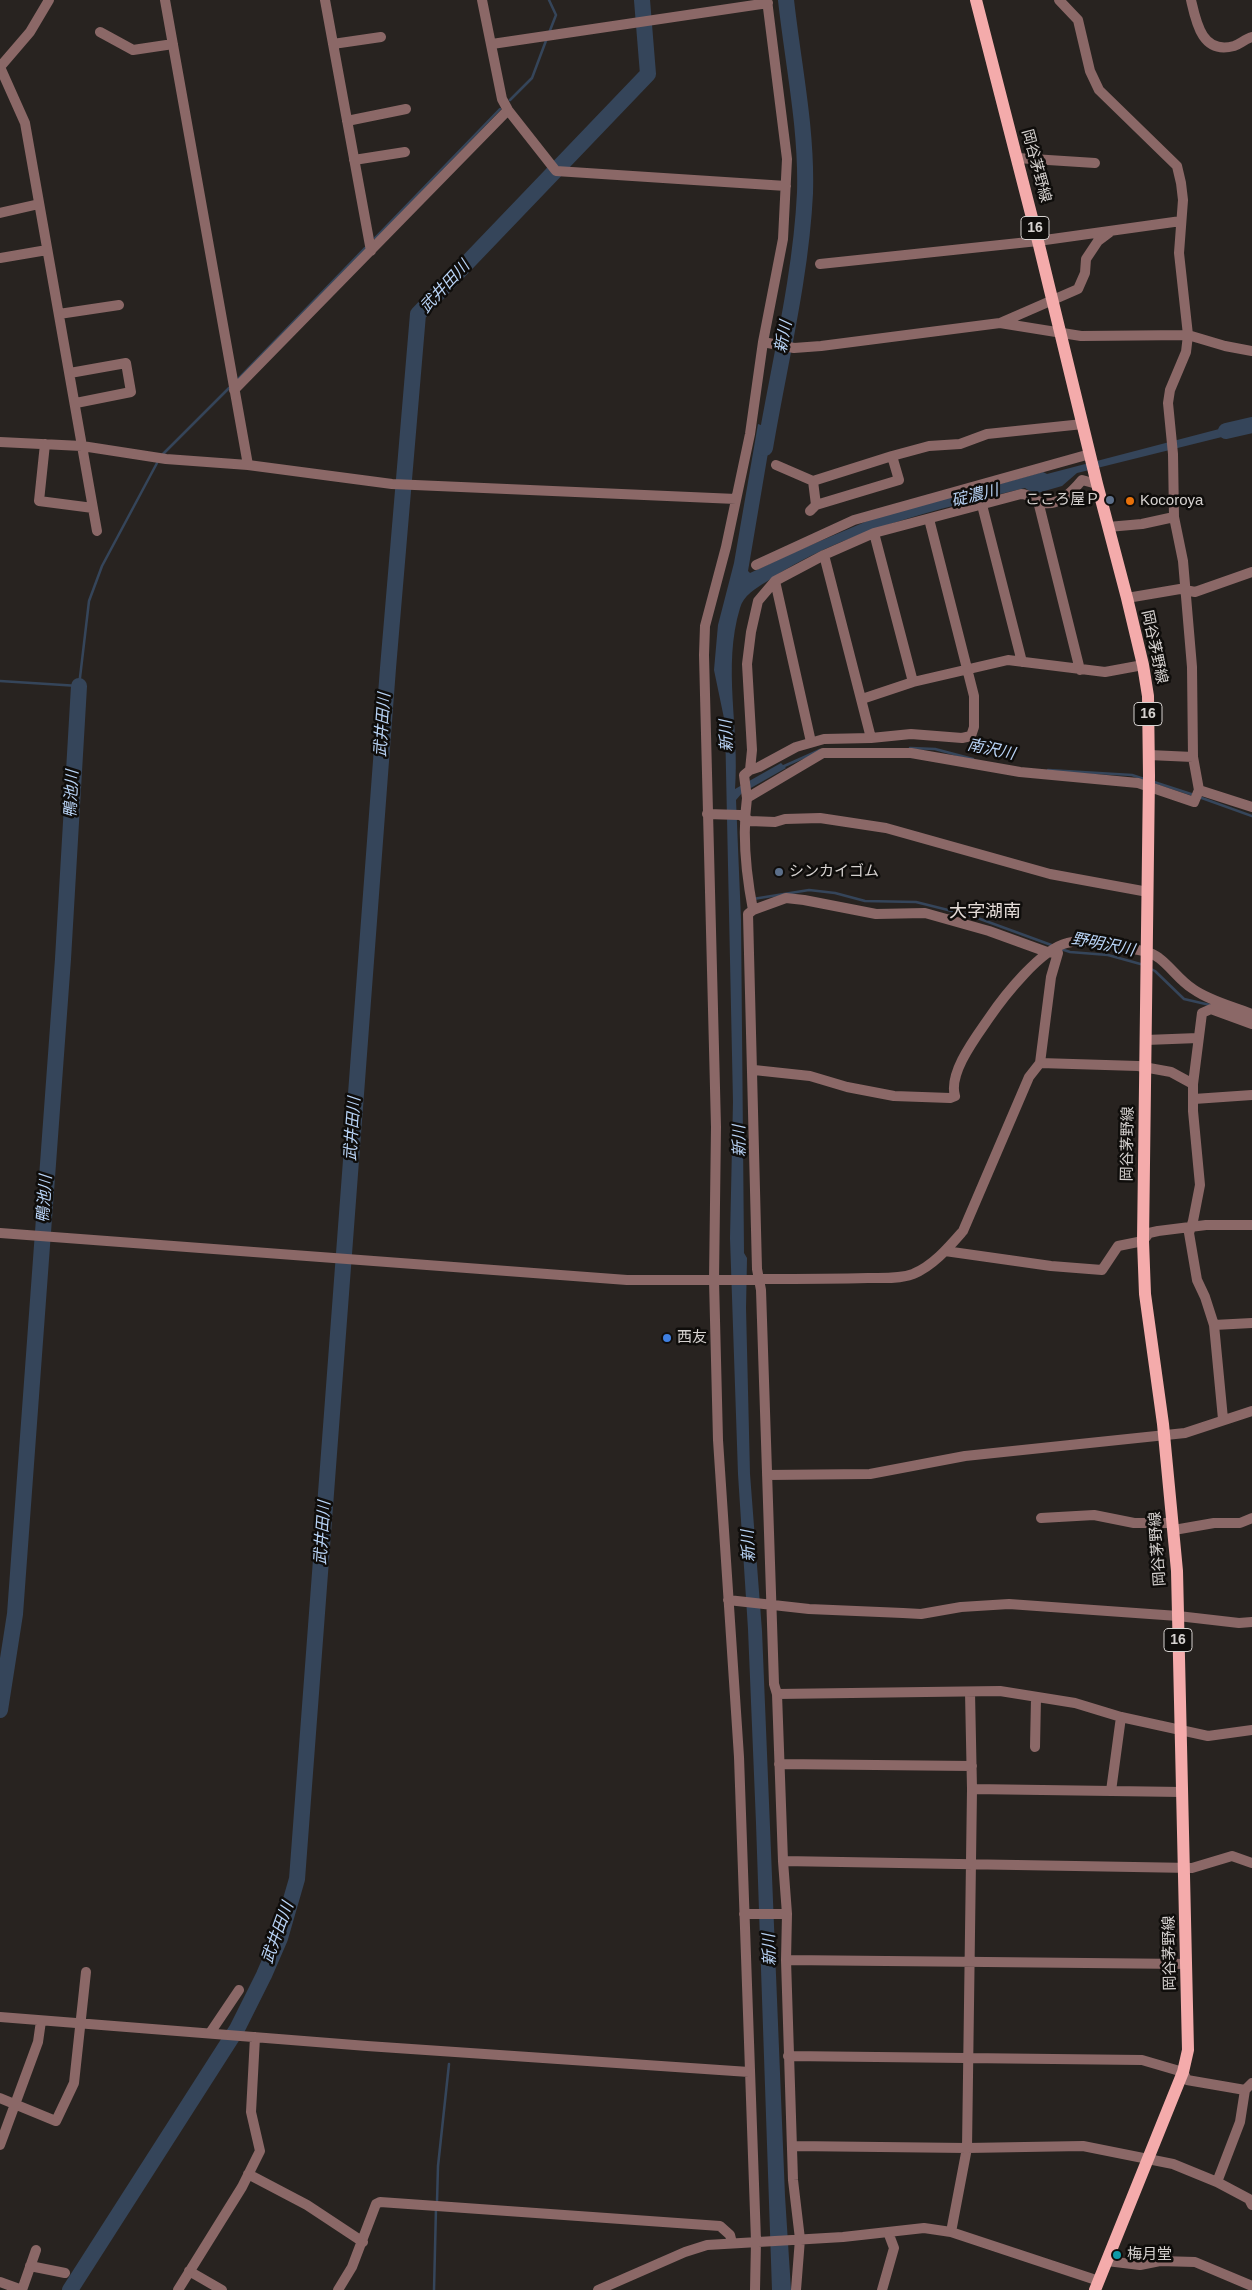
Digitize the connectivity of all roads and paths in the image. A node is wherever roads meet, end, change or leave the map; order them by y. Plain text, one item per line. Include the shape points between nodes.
1 (50, 0) edge
2 (165, 0) edge
3 (325, 0) edge
4 (482, 0) edge
5 (976, 0) edge
6 (1060, 0) edge
7 (1191, 0) edge
8 (767, 1) edge
9 (100, 32) dead end
10 (381, 37) dead end
11 (1252, 37) edge
12 (173, 44) junction
13 (333, 44) junction
14 (492, 44) junction
15 (406, 109) dead end
16 (508, 110) junction
17 (347, 121) junction
18 (405, 152) dead end
19 (1017, 158) junction
20 (354, 160) junction
21 (1095, 163) dead end
22 (786, 186) junction
23 (39, 204) junction
24 (0, 212) edge
25 (1181, 221) junction
26 (1112, 230) junction
27 (1038, 241) junction
28 (47, 250) junction
29 (371, 251) junction
30 (0, 258) edge
31 (820, 264) dead end
32 (1053, 299) junction
33 (118, 305) dead end
34 (59, 314) junction
35 (1000, 323) junction
36 (1061, 333) junction
37 (1188, 335) junction
38 (763, 342) junction
39 (1252, 351) edge
40 (70, 373) junction
41 (234, 390) junction
42 (76, 403) junction
43 (1083, 424) junction
44 (0, 442) edge
45 (45, 444) junction
46 (82, 446) junction
47 (892, 456) junction
48 (1090, 456) junction
49 (248, 465) junction
50 (776, 465) dead end
51 (1095, 479) junction
52 (813, 482) junction
53 (736, 500) junction
54 (1038, 501) junction
55 (982, 505) junction
56 (93, 508) junction
57 (1174, 517) junction
58 (929, 519) junction
59 (1108, 527) junction
60 (98, 531) dead end
61 (874, 534) junction
62 (824, 555) junction
63 (756, 565) dead end
64 (1252, 572) edge
65 (775, 582) junction
66 (1186, 589) junction
67 (1127, 598) junction
68 (1022, 662) junction
69 (1143, 665) junction
70 (967, 669) junction
71 (1080, 670) junction
72 (913, 682) junction
73 (862, 699) junction
74 (871, 738) junction
75 (811, 742) junction
76 (1149, 755) junction
77 (1193, 757) junction
78 (750, 770) junction
79 (1148, 786) junction
80 (1199, 790) junction
81 (747, 798) junction
82 (1252, 808) edge
83 (712, 814) junction
84 (742, 816) junction
85 (1148, 892) junction
86 (753, 910) junction
87 (1047, 952) junction
88 (1146, 957) junction
89 (1252, 1021) edge
90 (1198, 1038) junction
91 (1146, 1040) junction
92 (1040, 1063) junction
93 (1145, 1068) junction
94 (754, 1070) junction
95 (1193, 1084) junction
96 (1252, 1095) edge
97 (1194, 1099) junction
98 (1252, 1225) edge
99 (1192, 1227) junction
100 (0, 1233) edge
101 (1143, 1240) junction
102 (945, 1251) junction
103 (714, 1280) junction
104 (757, 1280) junction
105 (1252, 1323) edge
106 (1214, 1325) junction
107 (1252, 1411) edge
108 (1223, 1419) junction
109 (1163, 1435) junction
110 (767, 1475) junction
111 (1041, 1518) dead end
112 (1252, 1518) edge
113 (1173, 1526) junction
114 (734, 1600) junction
115 (769, 1603) junction
116 (1178, 1616) junction
117 (1252, 1622) edge
118 (970, 1692) junction
119 (777, 1694) junction
120 (1036, 1698) junction
121 (1121, 1717) junction
122 (1181, 1730) junction
123 (1252, 1730) edge
124 (1035, 1747) dead end
125 (779, 1764) junction
126 (972, 1766) junction
127 (972, 1789) junction
128 (1111, 1791) junction
129 (1182, 1792) junction
130 (783, 1861) junction
131 (971, 1863) junction
132 (1252, 1863) edge
133 (1184, 1867) junction
134 (749, 1914) junction
135 (784, 1914) junction
136 (786, 1960) junction
137 (970, 1962) junction
138 (1187, 1964) junction
139 (86, 1972) dead end
140 (239, 1990) dead end
141 (0, 2017) edge
142 (41, 2021) junction
143 (80, 2023) junction
144 (212, 2033) junction
145 (255, 2037) junction
146 (788, 2056) junction
147 (969, 2058) junction
148 (749, 2072) junction
149 (1183, 2072) junction
150 (1249, 2086) edge
151 (0, 2098) edge
152 (15, 2104) junction
153 (1248, 2110) edge
154 (0, 2145) edge
155 (792, 2146) junction
156 (967, 2148) junction
157 (1148, 2160) junction
158 (248, 2174) junction
159 (1216, 2182) junction
160 (1252, 2205) edge
161 (888, 2232) junction
162 (951, 2232) junction
163 (797, 2239) junction
164 (760, 2241) junction
165 (363, 2242) junction
166 (732, 2243) junction
167 (36, 2250) dead end
168 (1107, 2261) junction
169 (30, 2266) junction
170 (189, 2271) junction
171 (65, 2273) dead end
172 (0, 2282) edge
173 (1097, 2285) edge
174 (1252, 2286) edge
175 (178, 2290) edge
176 (222, 2290) edge
177 (338, 2290) edge
178 (598, 2290) edge
179 (755, 2290) edge
180 (796, 2290) edge
181 (882, 2290) edge

1 - 23 street via 30,32 0,67 25,123
2 - 12 street
3 - 13 street
4 - 14 street
5 - 19 main road, 岡谷茅野線 / 16
6 - 25 street via 1078,20 1090,71 1099,90 1176,166 1183,200
7 - 11 street via 1197,26 1207,41 1219,46 1233,46
8 - 14 street
8 - 22 street via 786,150
9 - 12 street via 133,50
10 - 13 street
12 - 41 street
13 - 17 street
14 - 16 street via 502,99
15 - 17 street
16 - 22 street via 553,168
16 - 29 street
17 - 20 street
18 - 20 street
19 - 21 street
19 - 27 main road, 岡谷茅野線 / 16
20 - 29 street
22 - 38 street via 783,239
23 - 24 street
23 - 28 street
25 - 26 street
25 - 37 street via 1179,253
26 - 27 street
26 - 32 street via 1098,241 1086,259 1085,273 1078,289
27 - 31 street
27 - 32 main road, 岡谷茅野線 / 16
28 - 30 street
28 - 34 street
29 - 41 street
32 - 35 street
32 - 36 main road, 岡谷茅野線 / 16
33 - 34 street
34 - 40 street
35 - 36 street
35 - 38 street via 821,346 791,348
36 - 37 street via 1081,336
36 - 43 main road, 岡谷茅野線 / 16
37 - 39 street
37 - 57 street via 1186,352 1168,403
38 - 53 street via 750,434
40 - 42 street
40 - 42 street via 126,363 131,392
41 - 49 street
42 - 46 street
43 - 47 street via 987,434 960,444 930,446
43 - 48 main road, 岡谷茅野線 / 16
44 - 45 street
45 - 46 street
45 - 56 street via 39,501
46 - 49 street via 166,459
46 - 56 street
47 - 52 street
47 - 52 street via 898,480 813,508
48 - 51 main road, 岡谷茅野線 / 16
48 - 63 street via 854,520
49 - 53 street via 404,485
50 - 52 street
51 - 54 street via 1082,480 1063,499
51 - 59 main road, 岡谷茅野線 / 16
53 - 83 street via 705,626
54 - 55 street via 1021,494
54 - 71 street
55 - 58 street
55 - 68 street
56 - 60 street
57 - 59 street
57 - 66 street
58 - 61 street
58 - 70 street
59 - 67 main road, 岡谷茅野線 / 16
61 - 62 street
61 - 72 street
62 - 65 street
62 - 73 street
64 - 66 street via 1196,592
65 - 75 street
65 - 78 street via 758,602 750,632 747,664 752,750
66 - 67 street
66 - 77 street via 1192,667
67 - 69 main road, 岡谷茅野線 / 16
68 - 70 street via 1008,660
68 - 71 street
69 - 71 street via 1105,672
69 - 76 main road, 岡谷茅野線 / 16 via 1148,696
70 - 72 street
70 - 74 street via 974,696 971,736 912,734
72 - 73 street
73 - 74 street
74 - 75 street
75 - 78 street
76 - 77 street
76 - 79 main road, 岡谷茅野線 / 16
77 - 80 street
78 - 81 street via 744,774
79 - 80 street via 1194,802
79 - 81 street via 1020,772 911,753 823,752
79 - 85 main road, 岡谷茅野線 / 16
80 - 82 street
81 - 84 street
83 - 84 street
83 - 103 street via 716,1126
84 - 85 street via 750,821 775,822 820,818 886,828 1050,874
84 - 86 street
85 - 88 main road, 岡谷茅野線 / 16
86 - 87 street via 786,898 876,914 925,914 989,931
86 - 94 street via 748,914
87 - 88 street via 1066,943 1094,941
87 - 92 street via 1058,953 1051,977
87 - 94 street via 1008,990 971,1044 957,1072 955,1096 894,1096 810,1076
88 - 89 street via 1159,957 1191,988
88 - 91 main road, 岡谷茅野線 / 16
89 - 90 street via 1211,1009 1202,1013
90 - 91 street
90 - 95 street
91 - 93 main road, 岡谷茅野線 / 16
92 - 93 street
92 - 102 street via 1029,1077 962,1231
93 - 95 street via 1171,1072
93 - 101 main road, 岡谷茅野線 / 16
94 - 104 street
95 - 97 street
96 - 97 street
97 - 99 street via 1200,1185
98 - 99 street via 1206,1224
99 - 101 street via 1149,1233
99 - 106 street via 1189,1233 1197,1280
100 - 103 street via 628,1280
101 - 102 street via 1118,1246 1102,1270
101 - 109 main road, 岡谷茅野線 / 16 via 1146,1294
102 - 104 street via 923,1268 898,1277
103 - 104 street
103 - 114 street via 718,1440
104 - 110 street
105 - 106 street
106 - 108 street
107 - 108 street
108 - 109 street via 1185,1434
109 - 110 street via 965,1456 870,1474
109 - 113 main road, 岡谷茅野線 / 16
110 - 115 street
111 - 113 street via 1094,1515
112 - 113 street via 1240,1523
113 - 116 main road, 岡谷茅野線 / 16
114 - 115 street
114 - 134 street
115 - 116 street via 809,1609 921,1614 1009,1604
115 - 119 street
116 - 117 street
116 - 122 main road, 岡谷茅野線 / 16
118 - 119 street
118 - 120 street via 1000,1691
118 - 126 street
119 - 125 street
120 - 121 street via 1075,1703
120 - 124 street
121 - 122 street
121 - 128 street
122 - 123 street via 1208,1736
122 - 129 main road, 岡谷茅野線 / 16
125 - 126 street
125 - 130 street
126 - 127 street
127 - 128 street
127 - 131 street
128 - 129 street
129 - 133 main road, 岡谷茅野線 / 16
130 - 131 street
130 - 135 street
131 - 133 street
131 - 137 street
132 - 133 street via 1232,1856 1192,1868
133 - 138 main road, 岡谷茅野線 / 16
134 - 135 street
134 - 148 street
135 - 136 street
136 - 137 street
136 - 146 street
137 - 138 street
137 - 147 street
138 - 149 main road, 岡谷茅野線 / 16 via 1188,2050
139 - 143 street
140 - 144 street
141 - 142 street
142 - 143 street
142 - 152 street via 38,2042
143 - 144 street
143 - 152 street via 74,2083 56,2121
144 - 145 street
145 - 148 street
145 - 158 street via 251,2112 260,2151
146 - 147 street
146 - 155 street
147 - 149 street via 1142,2060
147 - 156 street
148 - 164 street
149 - 150 street via 1187,2080
149 - 157 main road, 岡谷茅野線 / 16
150 - 153 street
151 - 152 street
152 - 154 street
153 - 159 street
155 - 156 street
155 - 163 street
156 - 157 street via 1083,2146
156 - 162 street
157 - 159 street via 1173,2164
157 - 168 main road, 岡谷茅野線 / 16
158 - 165 street
158 - 170 street
159 - 160 street via 1249,2199
161 - 162 street via 924,2228
161 - 163 street
161 - 181 street via 894,2248
162 - 173 street
163 - 164 street
163 - 180 street
164 - 166 street
164 - 179 street
165 - 166 street via 376,2204 380,2202 720,2226
165 - 177 street
166 - 178 street via 707,2245 685,2252
167 - 169 street
168 - 173 main road, 岡谷茅野線 / 16
168 - 174 street via 1140,2264 1195,2262
169 - 171 street
169 - 172 street via 22,2290
170 - 175 street
170 - 176 street

